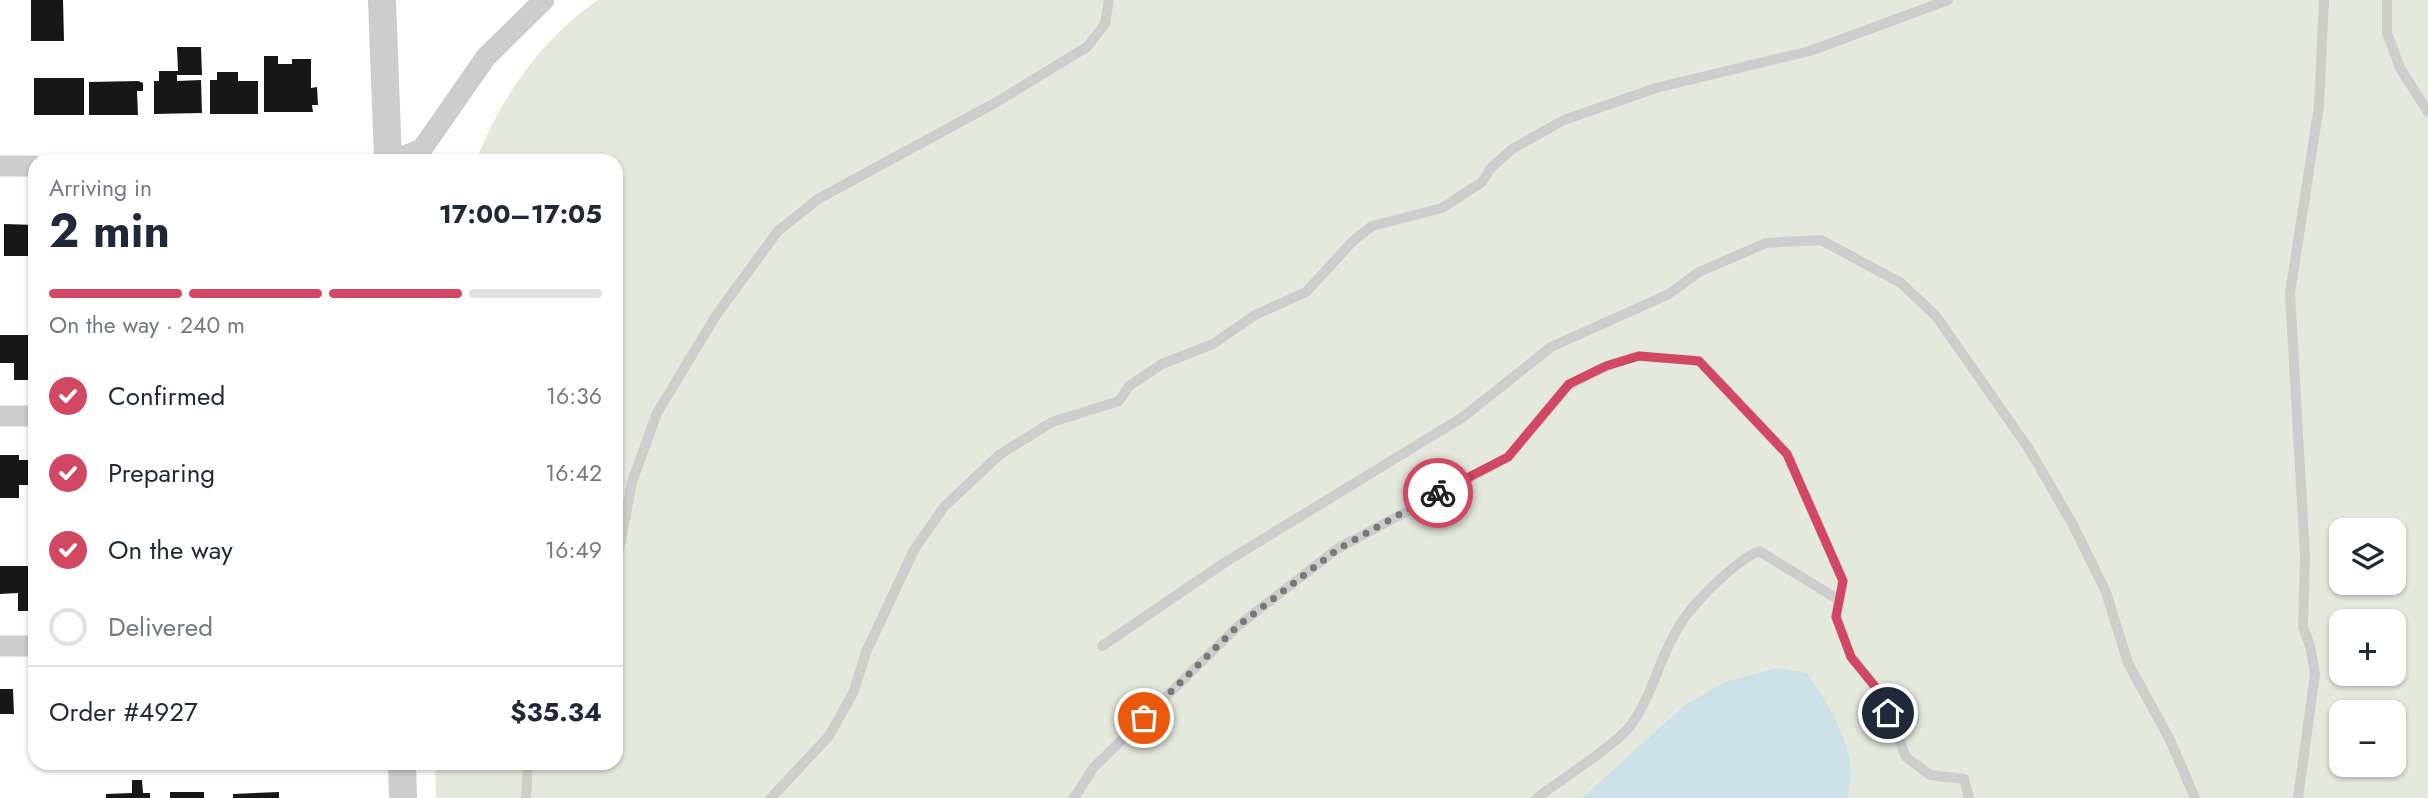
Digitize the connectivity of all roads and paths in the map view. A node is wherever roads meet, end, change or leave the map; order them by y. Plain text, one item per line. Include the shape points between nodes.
1 (382, 0) edge
2 (544, 0) edge
3 (1109, 0) edge
4 (1948, 0) edge
5 (2324, 0) edge
6 (2387, 0) edge
7 (2428, 112) edge
8 (389, 154) edge
9 (408, 154) edge
10 (0, 166) edge
11 (28, 166) edge
12 (0, 416) edge
13 (28, 416) edge
14 (623, 529) edge
15 (1839, 600) junction
16 (0, 646) edge
17 (28, 646) edge
18 (1102, 646) dead end
19 (402, 770) edge
20 (528, 770) edge
21 (403, 798) edge
22 (526, 798) edge
23 (771, 798) edge
24 (1074, 798) edge
25 (1537, 798) edge
26 (1969, 798) edge
27 (2195, 798) edge
28 (2298, 798) edge

1 - 8 street
2 - 9 street via 486,57 422,149
3 - 14 lane via 1105,24 1087,47 818,200 778,231 717,314 657,413 632,482
4 - 23 lane via 1810,51 1656,88 1564,120 1512,149 1482,182 1442,208 1372,226 1306,292 1255,315 1213,344 1162,364 1129,386 1119,401 1052,422 999,455 944,507 914,550 866,652 854,691 829,736
5 - 28 lane via 2319,106 2290,293 2305,556 2303,627 2315,674
6 - 7 lane via 2387,33 2400,68
10 - 11 street
12 - 13 street
15 - 24 lane via 1843,581 1787,454 1699,361 1639,356 1569,384 1508,457 1338,549 1239,625 1094,767
15 - 25 lane via 1773,557 1759,551 1746,557 1678,627 1630,727
15 - 26 lane via 1836,617 1851,657 1881,694 1906,757 1930,775 1964,779
16 - 17 street
18 - 27 lane via 1224,564 1463,417 1551,347 1669,294 1699,272 1766,243 1821,240 1901,283 1936,316 2029,449 2106,592 2128,663
19 - 21 street
20 - 22 lane

